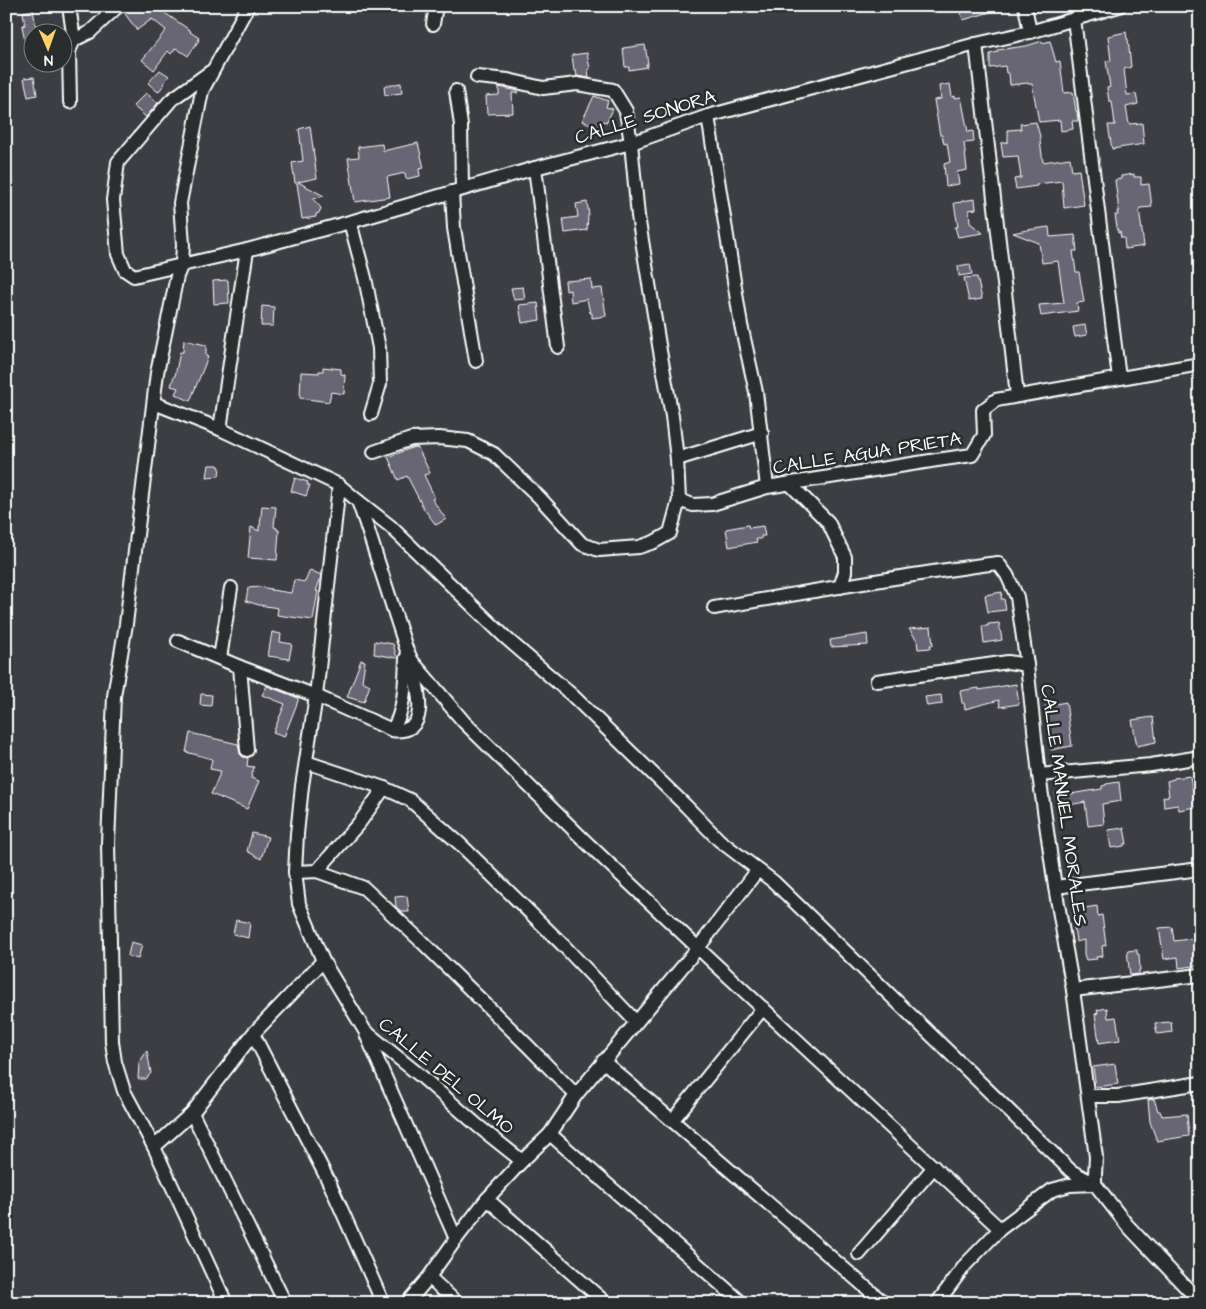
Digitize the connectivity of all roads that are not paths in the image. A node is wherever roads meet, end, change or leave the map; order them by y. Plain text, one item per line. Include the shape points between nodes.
1 (70, 6) edge
2 (118, 6) edge
3 (436, 6) edge
4 (1025, 6) edge
5 (1119, 6) edge
6 (249, 7) edge
7 (1074, 19) junction
8 (434, 24) dead end
9 (1030, 32) junction
10 (74, 40) junction
11 (976, 44) junction
12 (213, 70) junction
13 (477, 77) dead end
14 (456, 91) dead end
15 (70, 102) dead end
16 (708, 116) junction
17 (630, 143) junction
18 (535, 168) junction
19 (457, 190) junction
20 (350, 222) junction
21 (247, 250) junction
22 (182, 264) junction
23 (558, 348) dead end
24 (476, 361) dead end
25 (1200, 364) edge
26 (1119, 378) junction
27 (1017, 395) junction
28 (154, 403) junction
29 (371, 414) dead end
30 (220, 429) junction
31 (762, 433) junction
32 (374, 452) dead end
33 (678, 459) junction
34 (790, 484) junction
35 (339, 485) junction
36 (767, 487) junction
37 (679, 500) junction
38 (358, 501) junction
39 (840, 587) junction
40 (231, 588) dead end
41 (714, 608) dead end
42 (178, 640) dead end
43 (406, 648) junction
44 (220, 658) junction
45 (412, 661) junction
46 (1027, 665) junction
47 (240, 667) junction
48 (877, 681) dead end
49 (316, 696) junction
50 (392, 730) junction
51 (247, 750) dead end
52 (1200, 757) edge
53 (306, 762) junction
54 (1039, 775) junction
55 (384, 788) junction
56 (1200, 869) edge
57 (317, 871) junction
58 (757, 871) junction
59 (295, 872) junction
60 (1056, 887) junction
61 (698, 948) junction
62 (323, 961) junction
63 (1200, 975) edge
64 (1073, 990) junction
65 (763, 1008) junction
66 (636, 1022) junction
67 (365, 1031) junction
68 (253, 1034) junction
69 (604, 1061) junction
70 (1200, 1083) edge
71 (576, 1095) junction
72 (1088, 1096) junction
73 (192, 1113) junction
74 (672, 1121) junction
75 (550, 1134) junction
76 (154, 1148) junction
77 (522, 1161) junction
78 (934, 1167) junction
79 (1095, 1184) junction
80 (487, 1199) junction
81 (1000, 1229) junction
82 (456, 1239) junction
83 (859, 1254) dead end
84 (429, 1277) junction
85 (1200, 1302) edge
86 (226, 1303) edge
87 (285, 1303) edge
88 (383, 1303) edge
89 (407, 1303) edge
90 (457, 1303) edge
91 (606, 1303) edge
92 (742, 1303) edge
93 (884, 1303) edge
94 (937, 1303) edge

1 - 10 street
2 - 10 street via 90,32
3 - 8 street
4 - 9 street
5 - 7 street, CALLE SONORA
6 - 12 street
7 - 9 street, CALLE SONORA
7 - 26 street
9 - 11 street, CALLE SONORA
10 - 15 street via 70,51
11 - 16 street, CALLE SONORA
11 - 27 street
12 - 22 street via 202,91 180,203
12 - 22 street, CALLE SONORA via 171,100 118,162 113,200 118,254 125,270 134,276
13 - 17 street via 544,88 577,84 613,90 626,111
14 - 19 street via 461,125
16 - 17 street, CALLE SONORA
16 - 31 street
17 - 18 street, CALLE SONORA
17 - 33 street via 638,216
18 - 19 street, CALLE SONORA
18 - 23 street
19 - 20 street, CALLE SONORA
19 - 24 street via 454,228
20 - 21 street, CALLE SONORA
20 - 29 street via 379,348 380,384
21 - 22 street, CALLE SONORA
21 - 30 street
22 - 28 street via 157,373
25 - 26 street, CALLE AGUA PRIETA
26 - 27 street, CALLE AGUA PRIETA
27 - 34 street, CALLE AGUA PRIETA via 996,400 984,410 984,435 972,455
28 - 30 street
28 - 76 street via 114,696 108,843 115,1062 124,1091
30 - 35 street
31 - 33 street
31 - 36 street
32 - 37 street via 411,439 468,442 494,454 582,544 600,550 639,547 670,533
33 - 37 street
34 - 36 street, CALLE AGUA PRIETA
34 - 39 street via 828,522 845,557
35 - 38 street
35 - 49 street, CALLE DEL OLMO
36 - 37 street, CALLE AGUA PRIETA via 712,504 693,505
38 - 43 street
38 - 58 street via 390,526 506,638 573,696 719,840
39 - 41 street, CALLE MANUEL MORALES
39 - 46 street, CALLE MANUEL MORALES via 998,563 1008,575 1017,597
40 - 44 street
42 - 44 street
43 - 45 street
43 - 50 street via 405,681 397,723
44 - 47 street
45 - 50 street via 420,712 413,725 402,732
45 - 61 street via 464,722
46 - 48 street via 1008,662
46 - 54 street, CALLE MANUEL MORALES
47 - 49 street
47 - 51 street
49 - 50 street
49 - 53 street, CALLE DEL OLMO
52 - 54 street via 1151,765
53 - 55 street
53 - 59 street, CALLE DEL OLMO
54 - 60 street, CALLE MANUEL MORALES
55 - 57 street via 360,822
55 - 66 street via 410,800 460,844
56 - 60 street
57 - 59 street
57 - 71 street via 364,888
58 - 61 street
58 - 79 street via 774,882 1071,1171
59 - 62 street, CALLE DEL OLMO via 299,904
60 - 64 street, CALLE MANUEL MORALES
61 - 65 street
61 - 66 street
62 - 67 street, CALLE DEL OLMO
62 - 68 street
63 - 64 street
64 - 72 street, CALLE MANUEL MORALES
65 - 74 street
65 - 78 street
66 - 69 street
67 - 77 street, CALLE DEL OLMO
67 - 82 street
68 - 73 street
68 - 88 street via 330,1184
69 - 71 street
69 - 74 street
70 - 72 street via 1118,1096
71 - 75 street
72 - 79 street, CALLE MANUEL MORALES via 1096,1157
73 - 76 street
73 - 87 street
74 - 93 street
75 - 77 street
75 - 92 street
76 - 86 street
77 - 80 street
78 - 81 street
78 - 83 street
79 - 81 street via 1052,1190
79 - 85 street via 1127,1225
80 - 82 street
80 - 91 street
81 - 94 street via 966,1264
82 - 84 street
84 - 89 street
84 - 90 street

